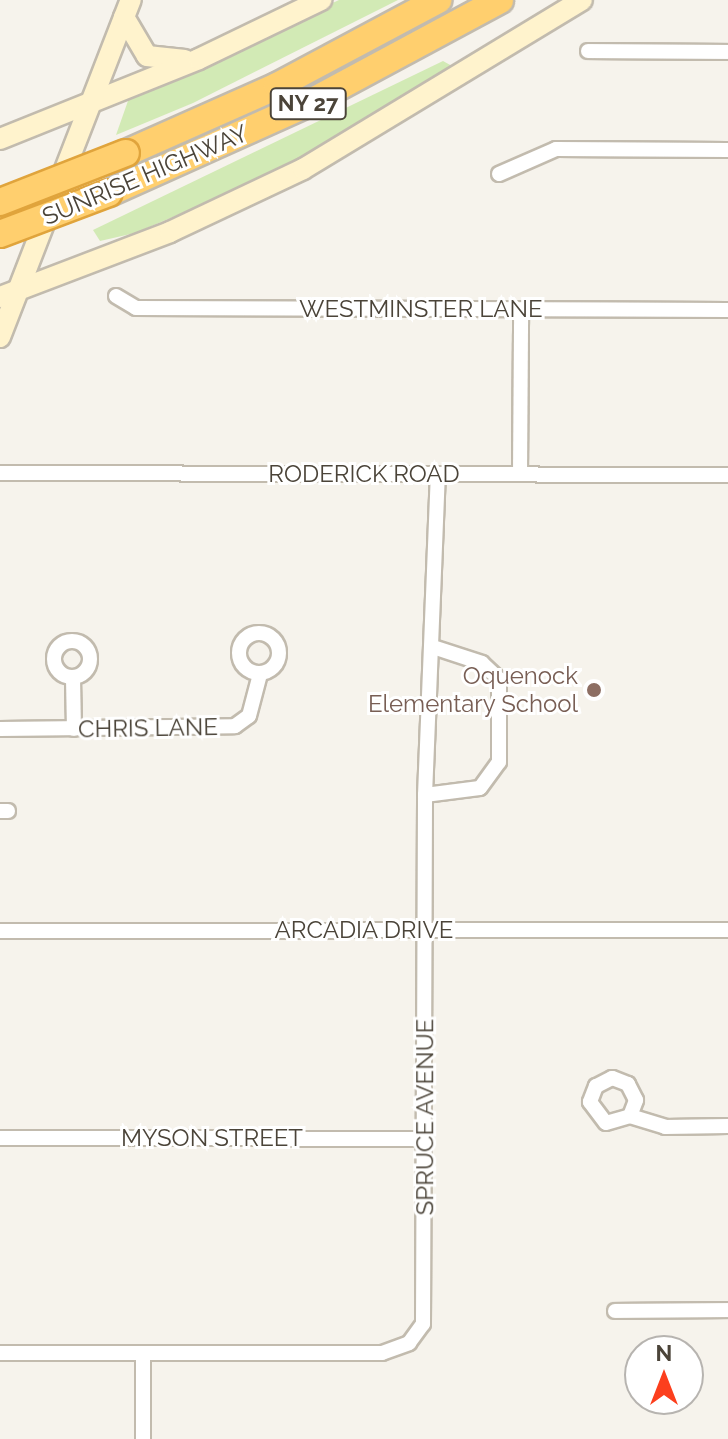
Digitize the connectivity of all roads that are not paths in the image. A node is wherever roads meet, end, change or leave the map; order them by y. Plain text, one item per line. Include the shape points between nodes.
1 (321, 0) edge
2 (438, 0) edge
3 (500, 0) edge
4 (582, 0) edge
5 (128, 9) edge
6 (588, 51) dead end
7 (728, 52) edge
8 (199, 59) junction
9 (91, 105) junction
10 (0, 139) edge
11 (728, 150) edge
12 (499, 174) dead end
13 (0, 202) edge
14 (0, 234) edge
15 (10, 294) edge
16 (116, 296) dead end
17 (521, 310) junction
18 (728, 310) edge
19 (0, 337) edge
20 (0, 473) edge
21 (520, 473) junction
22 (438, 474) junction
23 (728, 475) edge
24 (433, 647) junction
25 (260, 674) dead end
26 (73, 678) dead end
27 (0, 729) edge
28 (74, 729) junction
29 (425, 795) junction
30 (425, 929) junction
31 (728, 930) edge
32 (0, 931) edge
33 (630, 1116) dead end
34 (728, 1126) edge
35 (0, 1138) edge
36 (425, 1139) junction
37 (728, 1310) edge
38 (615, 1311) dead end
39 (0, 1353) edge
40 (143, 1354) junction
41 (143, 1439) edge

1 - 8 main road
2 - 13 highway, SUNRISE HIGHWAY / NY 27, bridge via 277,86
3 - 14 highway, SUNRISE HIGHWAY / NY 27, bridge via 309,103 109,193
4 - 15 main road via 430,97 293,174 170,232
5 - 8 main road via 150,58
5 - 9 main road
6 - 7 street
8 - 9 main road
9 - 10 main road
9 - 15 main road
11 - 12 street via 556,149
15 - 19 main road
16 - 17 street, WESTMINSTER LANE via 136,308
17 - 18 street, WESTMINSTER LANE
17 - 21 street
20 - 22 street, RODERICK ROAD
21 - 22 street, RODERICK ROAD
21 - 23 street, RODERICK ROAD
22 - 24 street, SPRUCE AVENUE
24 - 29 street, SPRUCE AVENUE
24 - 29 street via 482,663 499,679 499,762 480,788
25 - 28 street, CHRIS LANE via 249,716 235,726
26 - 28 street
27 - 28 street, CHRIS LANE
29 - 30 street, SPRUCE AVENUE
30 - 31 street, ARCADIA DRIVE
30 - 32 street, ARCADIA DRIVE
30 - 36 street, SPRUCE AVENUE
33 - 34 street via 665,1127
35 - 36 street, MYSON STREET
36 - 40 street, SPRUCE AVENUE via 425,1310 423,1324 409,1343 375,1353
37 - 38 street
39 - 40 street, SPRUCE AVENUE
40 - 41 street

